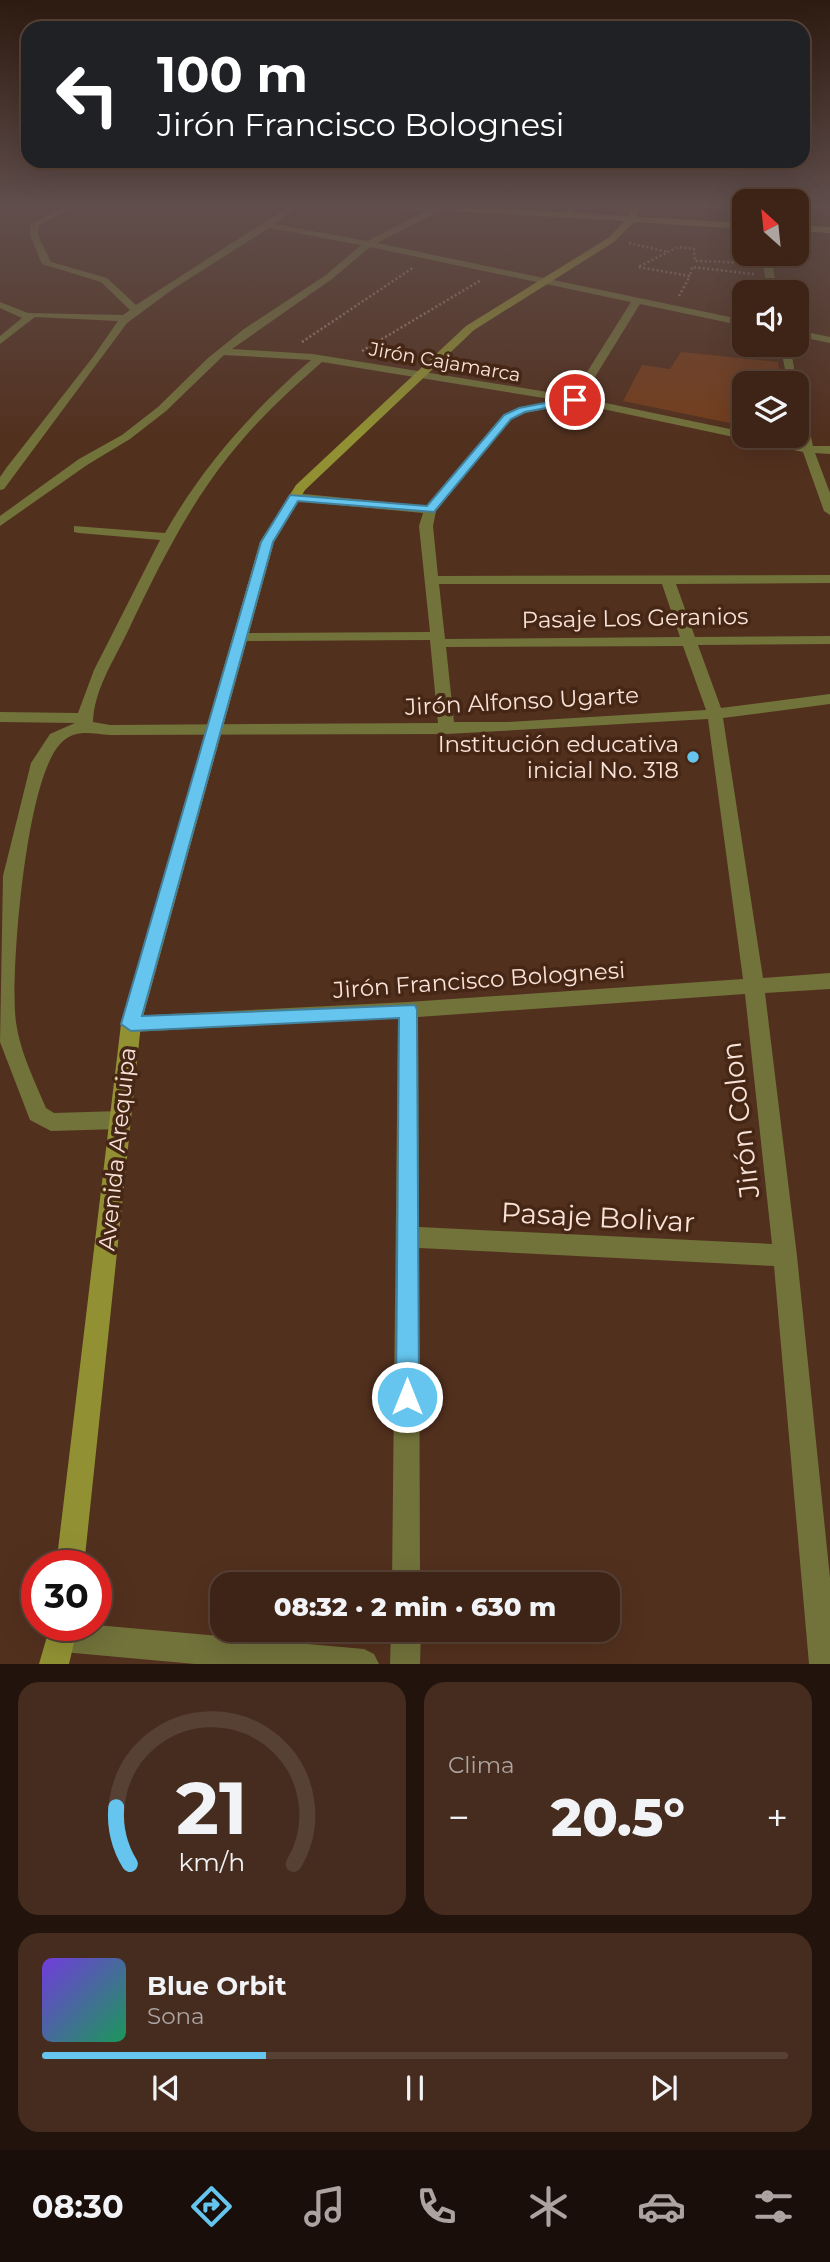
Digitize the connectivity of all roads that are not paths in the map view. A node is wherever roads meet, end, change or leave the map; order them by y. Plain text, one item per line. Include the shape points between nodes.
1 (107, 283) edge
2 (173, 283) edge
3 (321, 283) edge
4 (544, 283) edge
5 (548, 283) edge
6 (636, 302) junction
7 (0, 305) edge
8 (136, 310) junction
9 (28, 317) junction
10 (125, 318) junction
11 (732, 321) edge
12 (809, 336) edge
13 (830, 340) edge
14 (0, 341) edge
15 (222, 352) junction
16 (319, 359) junction
17 (417, 374) junction
18 (575, 400) junction
19 (732, 433) edge
20 (803, 448) edge
21 (808, 449) junction
22 (830, 450) edge
23 (0, 486) edge
24 (295, 497) junction
25 (430, 510) junction
26 (830, 511) edge
27 (0, 522) edge
28 (79, 528) dead end
29 (166, 537) junction
30 (667, 579) junction
31 (830, 579) edge
32 (432, 580) junction
33 (239, 637) junction
34 (440, 640) junction
35 (691, 640) junction
36 (830, 640) edge
37 (830, 699) edge
38 (715, 714) junction
39 (0, 717) edge
40 (85, 721) junction
41 (447, 729) junction
42 (214, 731) junction
43 (830, 981) edge
44 (754, 986) junction
45 (408, 1010) junction
46 (131, 1024) junction
47 (120, 1120) junction
48 (408, 1237) junction
49 (785, 1256) junction
50 (73, 1550) edge
51 (406, 1572) edge
52 (406, 1642) edge
53 (60, 1647) edge
54 (160, 1655) edge
55 (364, 1664) edge
56 (405, 1664) edge
57 (824, 1664) edge

1 - 8 street
2 - 8 street
3 - 15 street
4 - 17 main road, Avenida Arequipa via 470,328
5 - 6 street
6 - 11 street
6 - 18 street
7 - 9 street
8 - 10 street
9 - 10 street via 47,312
9 - 14 street
10 - 23 street
12 - 13 street
15 - 16 street, Jirón Cajamarca
15 - 27 street via 126,437
16 - 17 street, Jirón Cajamarca
16 - 29 street via 238,436 198,486
17 - 18 street, Jirón Cajamarca
17 - 24 main road, Avenida Arequipa
18 - 19 street, Jirón Cajamarca
18 - 25 street via 507,417
20 - 21 street, Jirón Cajamarca
21 - 22 street, Jirón Cajamarca
21 - 26 street
24 - 25 street
24 - 33 main road, Avenida Arequipa via 267,542
25 - 32 street via 426,526
28 - 29 street
29 - 40 street via 99,674
30 - 31 street
30 - 32 street
30 - 35 street, Jirón Colon
32 - 34 street
33 - 34 street, Pasaje Los Geranios
33 - 42 main road, Avenida Arequipa
34 - 35 street, Pasaje Los Geranios
34 - 41 street
35 - 36 street, Pasaje Los Geranios
35 - 38 street, Jirón Colon
37 - 38 street, Jirón Alfonso Ugarte
38 - 41 street, Jirón Alfonso Ugarte
38 - 44 street, Jirón Colon
39 - 40 street, Jirón Alfonso Ugarte
40 - 42 street, Jirón Alfonso Ugarte via 93,729
40 - 47 street via 56,738 38,763 12,876 5,1013 12,1051 38,1115 51,1122
41 - 42 street, Jirón Alfonso Ugarte
42 - 46 main road, Avenida Arequipa
43 - 44 street, Jirón Francisco Bolognesi
44 - 45 street, Jirón Francisco Bolognesi
44 - 49 street, Jirón Colon
45 - 46 street, Jirón Francisco Bolognesi
45 - 48 street
46 - 47 main road, Avenida Arequipa
47 - 50 main road, Avenida Arequipa
48 - 49 street, Pasaje Bolivar
48 - 51 street
49 - 57 street, Jirón Colon
52 - 56 street
53 - 54 street
54 - 55 street

